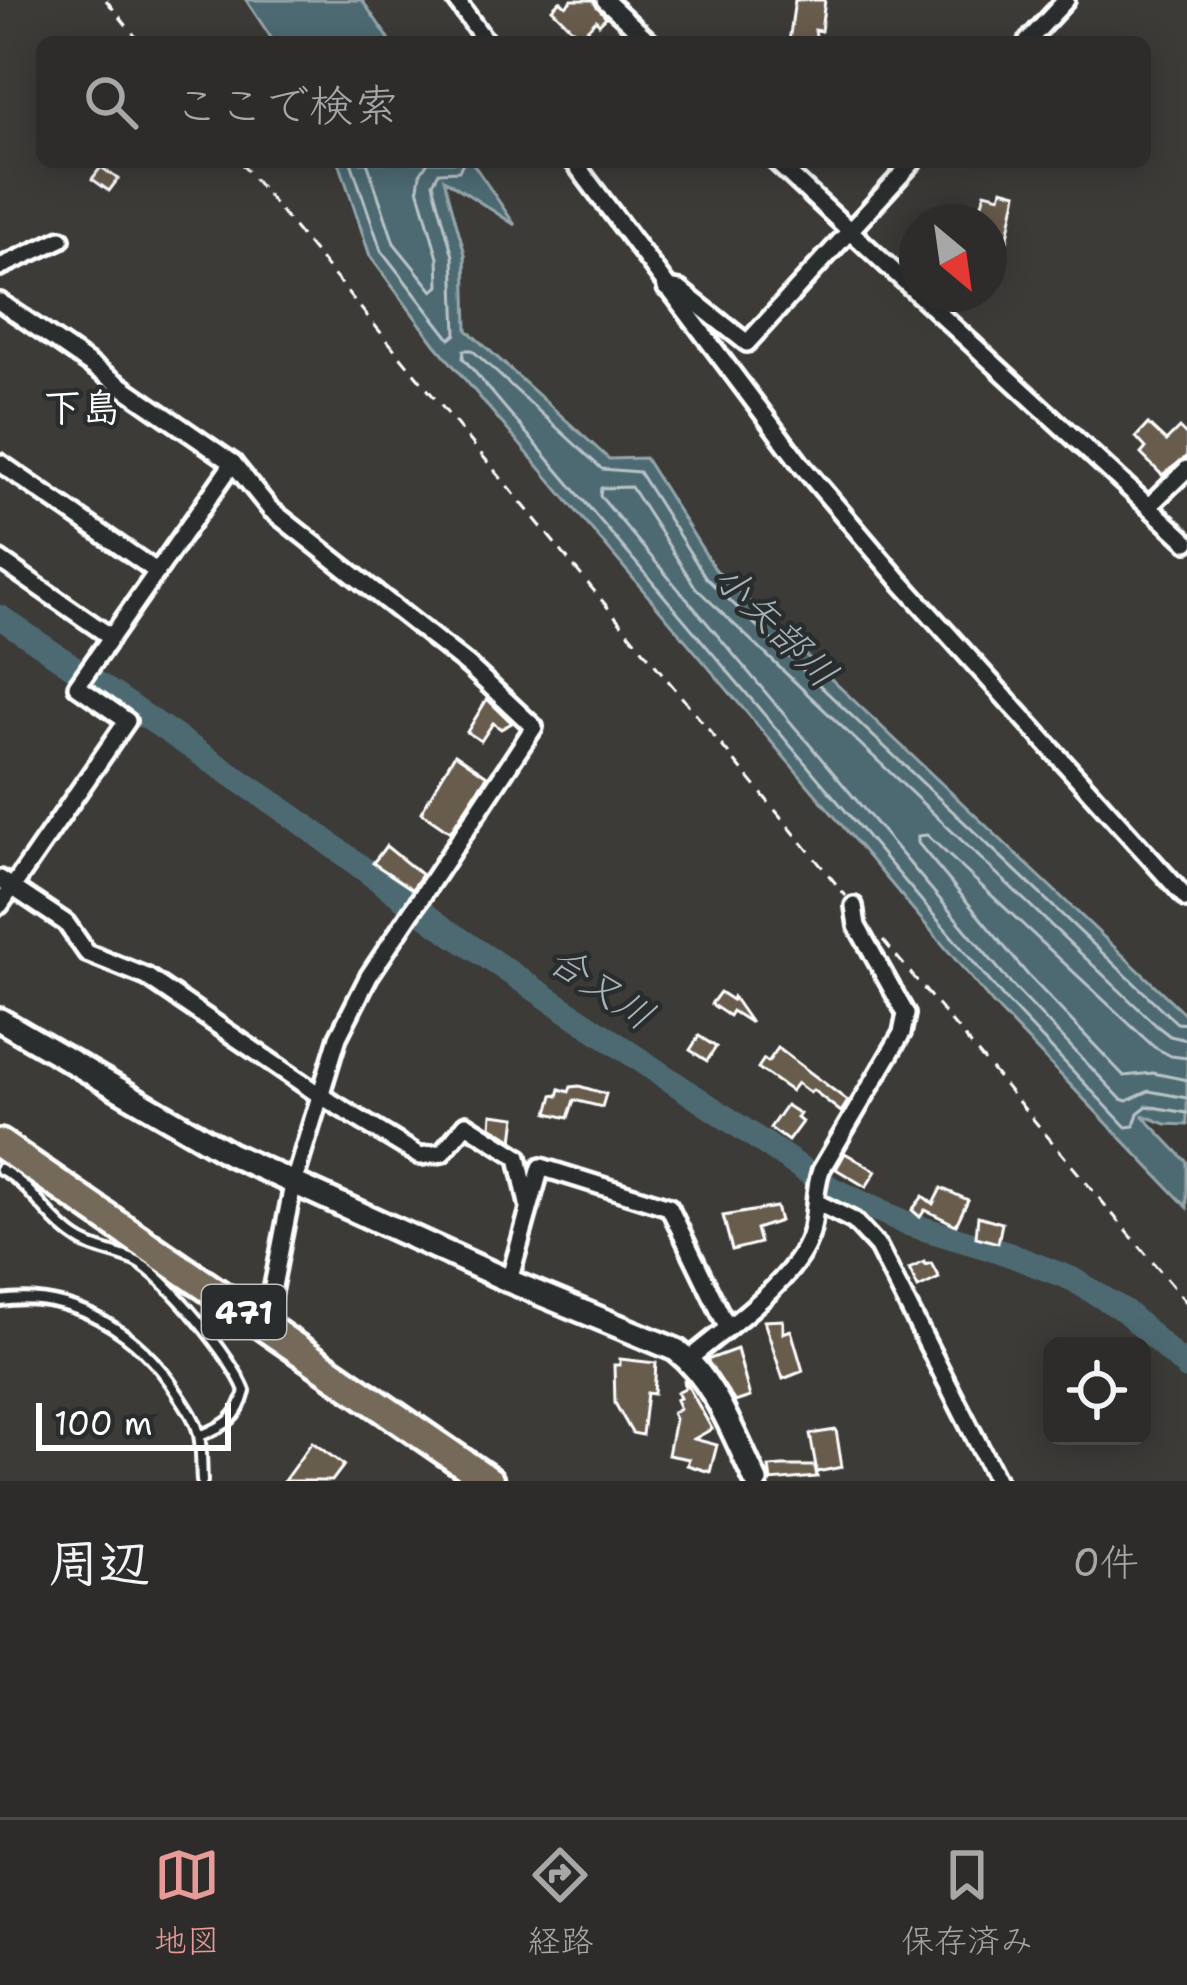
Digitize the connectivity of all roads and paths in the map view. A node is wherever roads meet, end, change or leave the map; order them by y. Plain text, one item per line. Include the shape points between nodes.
1 (106, 0) edge
2 (456, 0) edge
3 (1066, 0) edge
4 (618, 4) edge
5 (135, 36) edge
6 (482, 36) edge
7 (645, 36) edge
8 (1033, 36) edge
9 (244, 168) edge
10 (578, 168) edge
11 (782, 168) edge
12 (908, 168) edge
13 (851, 232) junction
14 (61, 239) dead end
15 (0, 268) edge
16 (899, 276) edge
17 (666, 288) junction
18 (0, 302) edge
19 (938, 312) edge
20 (0, 463) edge
21 (233, 463) junction
22 (1187, 469) edge
23 (1149, 506) junction
24 (1187, 542) edge
25 (0, 560) edge
26 (156, 571) junction
27 (111, 637) junction
28 (6, 883) edge
29 (1187, 899) edge
30 (0, 905) edge
31 (854, 906) joint
32 (878, 935) dead end
33 (0, 1020) edge
34 (319, 1094) junction
35 (0, 1144) edge
36 (0, 1169) edge
37 (293, 1185) junction
38 (815, 1195) junction
39 (528, 1204) junction
40 (509, 1281) junction
41 (0, 1301) edge
42 (1187, 1303) edge
43 (265, 1327) junction
44 (727, 1327) junction
45 (688, 1360) junction
46 (200, 1436) junction
47 (202, 1481) edge
48 (489, 1481) edge
49 (757, 1481) edge
50 (997, 1481) edge

1 - 5 path
2 - 6 street
3 - 8 street
4 - 7 street
9 - 31 path
10 - 17 street
11 - 13 street
12 - 13 street
13 - 16 street
13 - 17 street via 747,343 680,290
14 - 15 street
17 - 29 street via 898,580
18 - 21 street
19 - 23 street
20 - 26 street
21 - 26 street
21 - 34 street via 270,509 534,727 369,976
22 - 23 street
23 - 24 street
25 - 27 street
26 - 27 street
27 - 28 street via 77,686 127,721
28 - 30 street
28 - 34 street via 66,923 87,952 147,977
31 - 38 street via 906,1014 820,1170
32 - 42 path
33 - 37 street
34 - 37 street
34 - 39 street via 420,1156 442,1153 466,1124 518,1157
35 - 43 highway, 471
36 - 46 lane via 78,1240 148,1270 226,1355 245,1390 240,1410
37 - 40 street
37 - 43 street
38 - 44 street via 798,1258
38 - 50 street via 878,1247
39 - 40 street
39 - 44 street via 541,1167 669,1207
40 - 45 street
41 - 46 lane via 26,1297 84,1310 139,1345
43 - 48 highway, 471
44 - 45 street
45 - 49 street
46 - 47 lane

